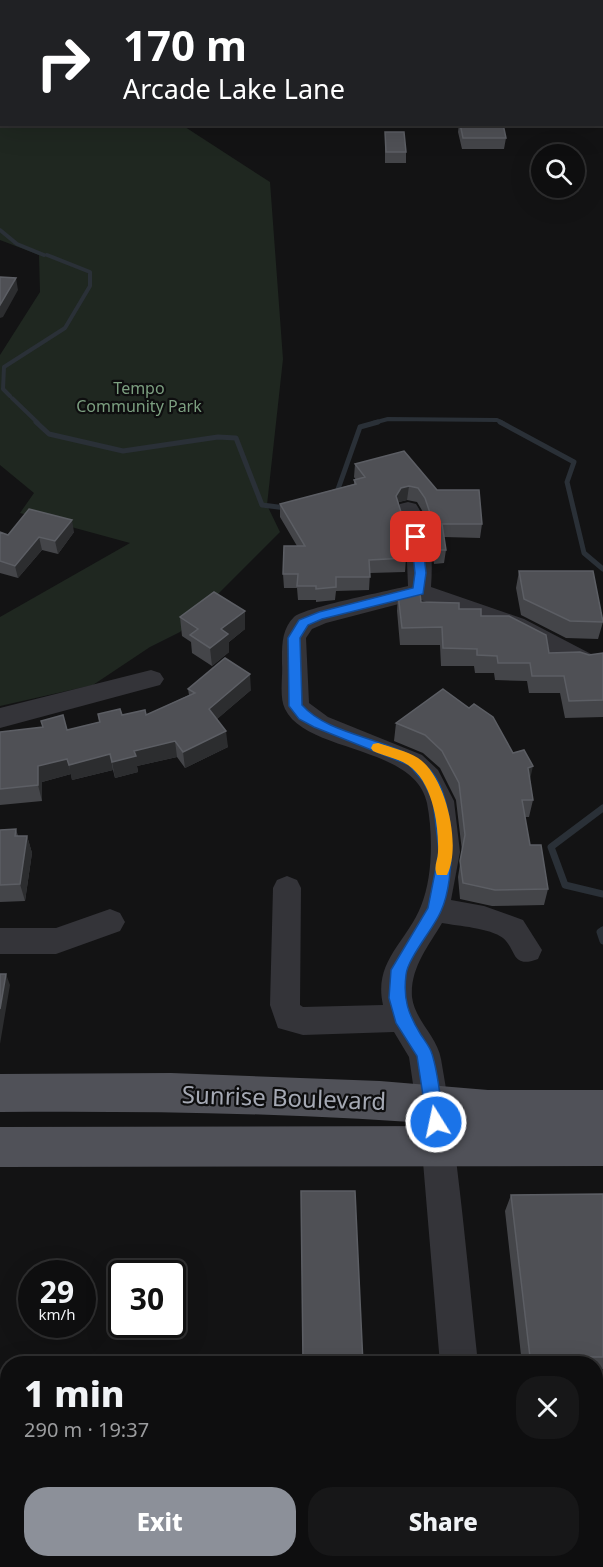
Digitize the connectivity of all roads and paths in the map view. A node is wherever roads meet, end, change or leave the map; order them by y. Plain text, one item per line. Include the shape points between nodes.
1 (408, 509) dead end
2 (419, 591) junction
3 (584, 661) edge
4 (151, 679) dead end
5 (0, 718) edge
6 (287, 888) dead end
7 (435, 909) junction
8 (110, 922) dead end
9 (0, 942) edge
10 (527, 950) dead end
11 (402, 1018) junction
12 (40, 1092) junction
13 (0, 1093) edge
14 (603, 1108) edge
15 (0, 1117) edge
16 (437, 1130) junction
17 (603, 1146) edge
18 (0, 1147) edge
19 (458, 1356) edge

1 - 2 street via 414,520
2 - 3 street via 515,626
2 - 7 street via 303,622 294,638 296,706 319,724 413,762 428,777 440,801 446,852
4 - 5 street
6 - 11 street via 285,1005 289,1018 303,1022
7 - 10 street via 484,918 513,929
7 - 11 street via 398,970 397,998
8 - 9 street via 56,941
11 - 16 street via 424,1054
12 - 13 main road, Sunrise Boulevard
12 - 15 main road
12 - 16 main road, Sunrise Boulevard via 368,1099
14 - 16 main road, Sunrise Boulevard via 488,1109
16 - 17 main road, Sunrise Boulevard
16 - 18 main road, Sunrise Boulevard
16 - 19 street

